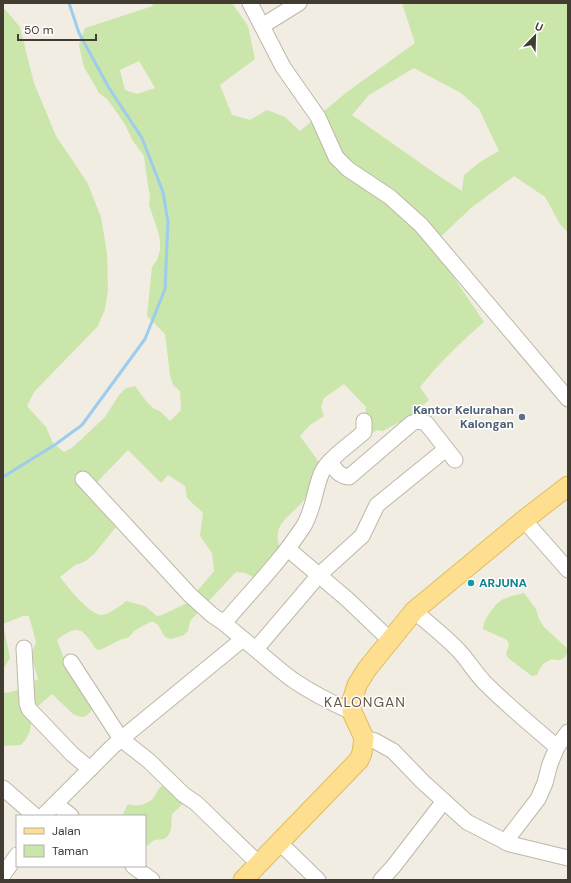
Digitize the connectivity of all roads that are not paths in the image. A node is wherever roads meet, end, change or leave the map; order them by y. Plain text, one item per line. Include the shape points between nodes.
1 (250, 3) edge
2 (299, 3) edge
3 (262, 26) junction
4 (568, 399) edge
5 (364, 421) dead end
6 (446, 449) junction
7 (455, 460) dead end
8 (330, 461) junction
9 (83, 479) dead end
10 (568, 486) edge
11 (524, 520) junction
12 (288, 549) junction
13 (568, 570) edge
14 (319, 576) junction
15 (414, 611) junction
16 (224, 623) junction
17 (242, 639) junction
18 (390, 640) junction
19 (24, 648) dead end
20 (256, 649) junction
21 (71, 662) dead end
22 (352, 712) junction
23 (568, 732) edge
24 (364, 738) junction
25 (121, 739) junction
26 (557, 746) junction
27 (90, 769) junction
28 (3, 788) edge
29 (444, 801) junction
30 (56, 804) junction
31 (34, 815) edge
32 (45, 815) edge
33 (70, 815) edge
34 (505, 842) junction
35 (280, 843) junction
36 (16, 856) edge
37 (568, 858) edge
38 (259, 864) junction
39 (134, 867) edge
40 (3, 875) edge
41 (152, 880) edge
42 (243, 880) edge
43 (318, 880) edge
44 (381, 880) edge

1 - 3 street
2 - 3 street
3 - 4 street via 283,67 318,117 336,157 348,169 390,197 421,225
5 - 8 street via 364,432
6 - 7 street
6 - 8 street via 426,423 418,422 412,423 349,477 338,473
6 - 14 street via 376,505 362,536
8 - 12 street via 322,472 313,506 304,525
9 - 16 street via 190,594
10 - 11 main road
11 - 13 street
11 - 15 main road
12 - 14 street
12 - 16 street
14 - 18 street
14 - 20 street
15 - 18 main road
15 - 26 street via 460,652 499,697
16 - 17 street
17 - 20 street
17 - 25 street
18 - 22 main road via 366,669 357,685 352,701
19 - 27 street via 29,709
20 - 22 street via 292,679 324,699
21 - 25 street
22 - 24 main road
23 - 26 street
24 - 29 street via 393,751
24 - 35 main road via 359,760
25 - 27 street
25 - 38 street via 196,803
26 - 34 street via 538,799
27 - 30 street
28 - 31 street
29 - 34 street via 467,822
29 - 44 street
30 - 32 street
30 - 33 street
34 - 37 street
35 - 38 main road
35 - 43 street
36 - 40 street
38 - 42 main road
39 - 41 street

